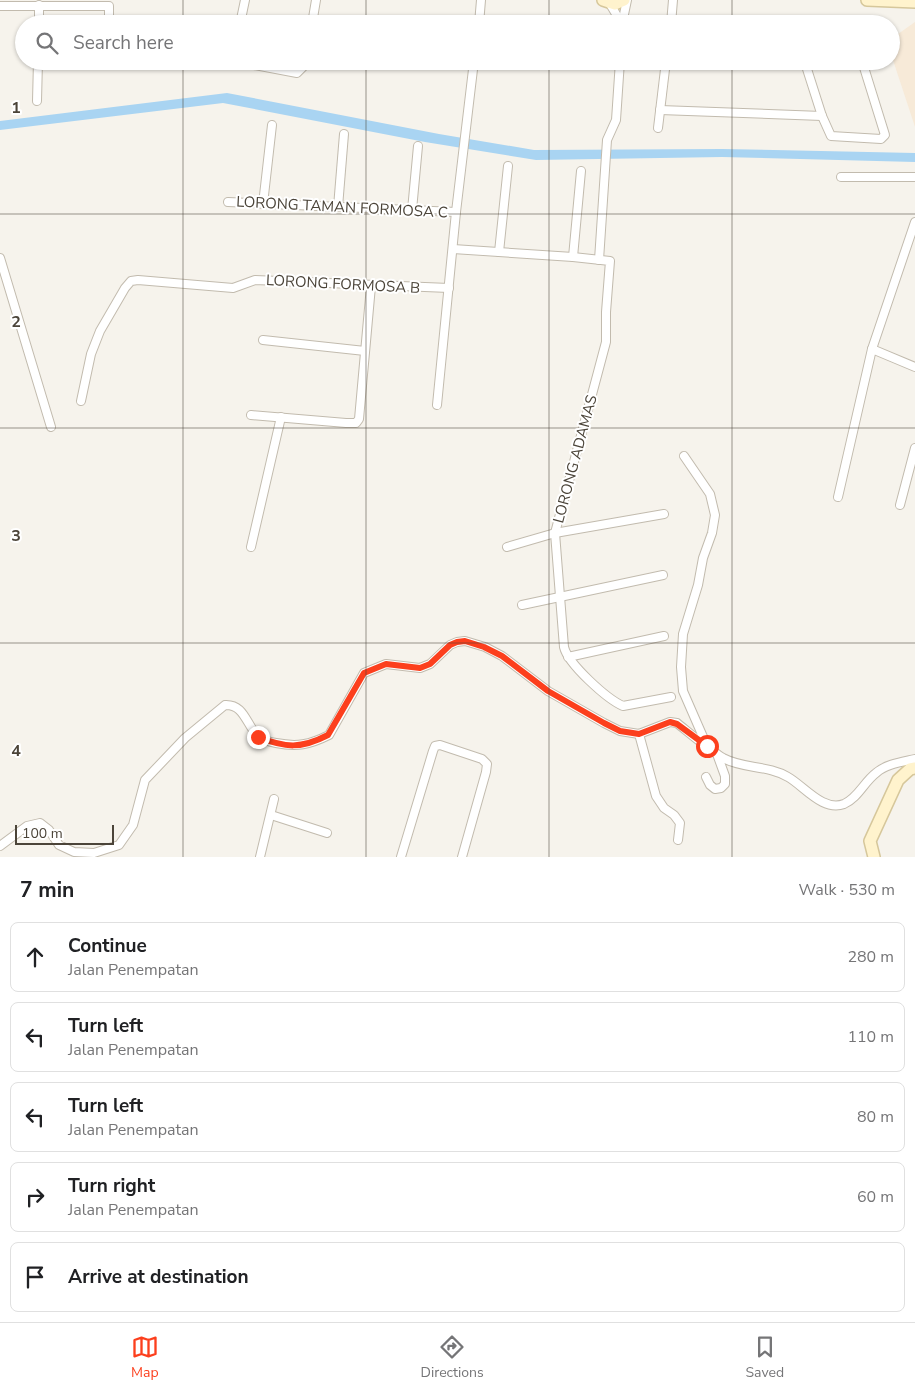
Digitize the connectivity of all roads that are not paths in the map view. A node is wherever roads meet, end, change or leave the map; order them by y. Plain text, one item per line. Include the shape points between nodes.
1 (244, 0) edge
2 (316, 0) edge
3 (481, 0) edge
4 (625, 0) edge
5 (673, 0) edge
6 (867, 0) edge
7 (606, 2) edge
8 (915, 2) edge
9 (39, 5) junction
10 (0, 6) edge
11 (39, 15) edge
12 (110, 15) edge
13 (242, 15) edge
14 (314, 15) edge
15 (479, 15) edge
16 (615, 15) edge
17 (623, 15) edge
18 (671, 15) edge
19 (38, 70) edge
20 (281, 70) edge
21 (300, 70) edge
22 (473, 70) edge
23 (619, 70) edge
24 (665, 70) edge
25 (806, 70) edge
26 (865, 70) edge
27 (38, 101) dead end
28 (660, 110) junction
29 (822, 116) junction
30 (272, 125) dead end
31 (658, 128) dead end
32 (344, 134) dead end
33 (418, 146) dead end
34 (508, 166) dead end
35 (581, 171) dead end
36 (841, 177) dead end
37 (915, 177) edge
38 (228, 202) dead end
39 (263, 204) junction
40 (338, 207) junction
41 (412, 210) junction
42 (456, 212) junction
43 (915, 222) edge
44 (453, 249) junction
45 (499, 252) junction
46 (573, 257) junction
47 (0, 258) edge
48 (599, 260) junction
49 (4, 283) edge
50 (371, 286) junction
51 (449, 288) junction
52 (263, 340) dead end
53 (872, 349) junction
54 (365, 351) junction
55 (915, 367) edge
56 (81, 401) dead end
57 (437, 405) dead end
58 (251, 415) dead end
59 (281, 418) junction
60 (51, 427) dead end
61 (915, 448) edge
62 (684, 456) dead end
63 (838, 497) dead end
64 (900, 505) dead end
65 (664, 514) dead end
66 (555, 533) junction
67 (252, 547) dead end
68 (507, 547) dead end
69 (663, 575) dead end
70 (561, 596) junction
71 (522, 605) dead end
72 (664, 636) dead end
73 (568, 657) junction
74 (671, 696) dead end
75 (639, 734) junction
76 (707, 746) junction
77 (718, 754) junction
78 (915, 759) edge
79 (915, 768) edge
80 (706, 777) dead end
81 (274, 799) dead end
82 (271, 816) junction
83 (327, 833) dead end
84 (678, 840) dead end
85 (0, 846) edge
86 (260, 857) edge
87 (401, 857) edge
88 (462, 857) edge
89 (874, 857) edge

1 - 13 street
2 - 14 street
3 - 15 street
4 - 7 main road
4 - 17 street
5 - 18 street
6 - 8 main road
7 - 16 street
9 - 10 street
9 - 11 street
9 - 12 street via 109,6
19 - 27 street
20 - 21 street via 297,73
22 - 42 street
23 - 48 street via 616,120 607,140
24 - 28 street
25 - 29 street
26 - 29 street via 884,137 834,137
28 - 29 street
28 - 31 street
30 - 39 street
32 - 40 street
33 - 41 street
34 - 45 street
35 - 46 street
36 - 37 street
38 - 39 street, LORONG TAMAN FORMOSA C
39 - 40 street, LORONG TAMAN FORMOSA C
40 - 41 street, LORONG TAMAN FORMOSA C
41 - 42 street, LORONG TAMAN FORMOSA C
42 - 44 street
43 - 53 street
44 - 45 street
44 - 51 street
45 - 46 street
46 - 48 street
47 - 49 street
48 - 66 street, LORONG ADAMAS via 610,261 606,342
49 - 60 street
50 - 51 street, LORONG FORMOSA B
50 - 54 street
50 - 56 street, LORONG FORMOSA B via 255,280 233,288 131,281 94,345
51 - 57 street
52 - 54 street
53 - 55 street
53 - 63 street
54 - 59 street via 356,423
58 - 59 street
59 - 67 street
61 - 64 street
62 - 76 street via 710,494 715,515 683,634 681,667 683,691
65 - 66 street
66 - 68 street
66 - 70 street, LORONG ADAMAS
69 - 70 street
70 - 71 street
70 - 73 street, LORONG ADAMAS via 564,647
72 - 73 street
73 - 74 street via 575,667 623,706
75 - 76 street via 670,722
75 - 84 street via 656,796 680,823
75 - 85 street via 627,733 604,723 548,691 502,656 474,643 457,642 420,668 386,664 364,673 328,735 297,746 258,737 242,712 232,704 225,705 185,738 145,780 133,825 119,845 94,853 74,852 60,845 40,823 35,823
76 - 77 street
77 - 78 street via 734,763 781,773 824,803 840,805 858,793 877,771
77 - 80 street via 725,784 714,789
79 - 89 main road via 898,780 874,832 870,841
81 - 82 street
82 - 83 street
82 - 86 street
87 - 88 street via 435,746 440,744 482,759 487,764

